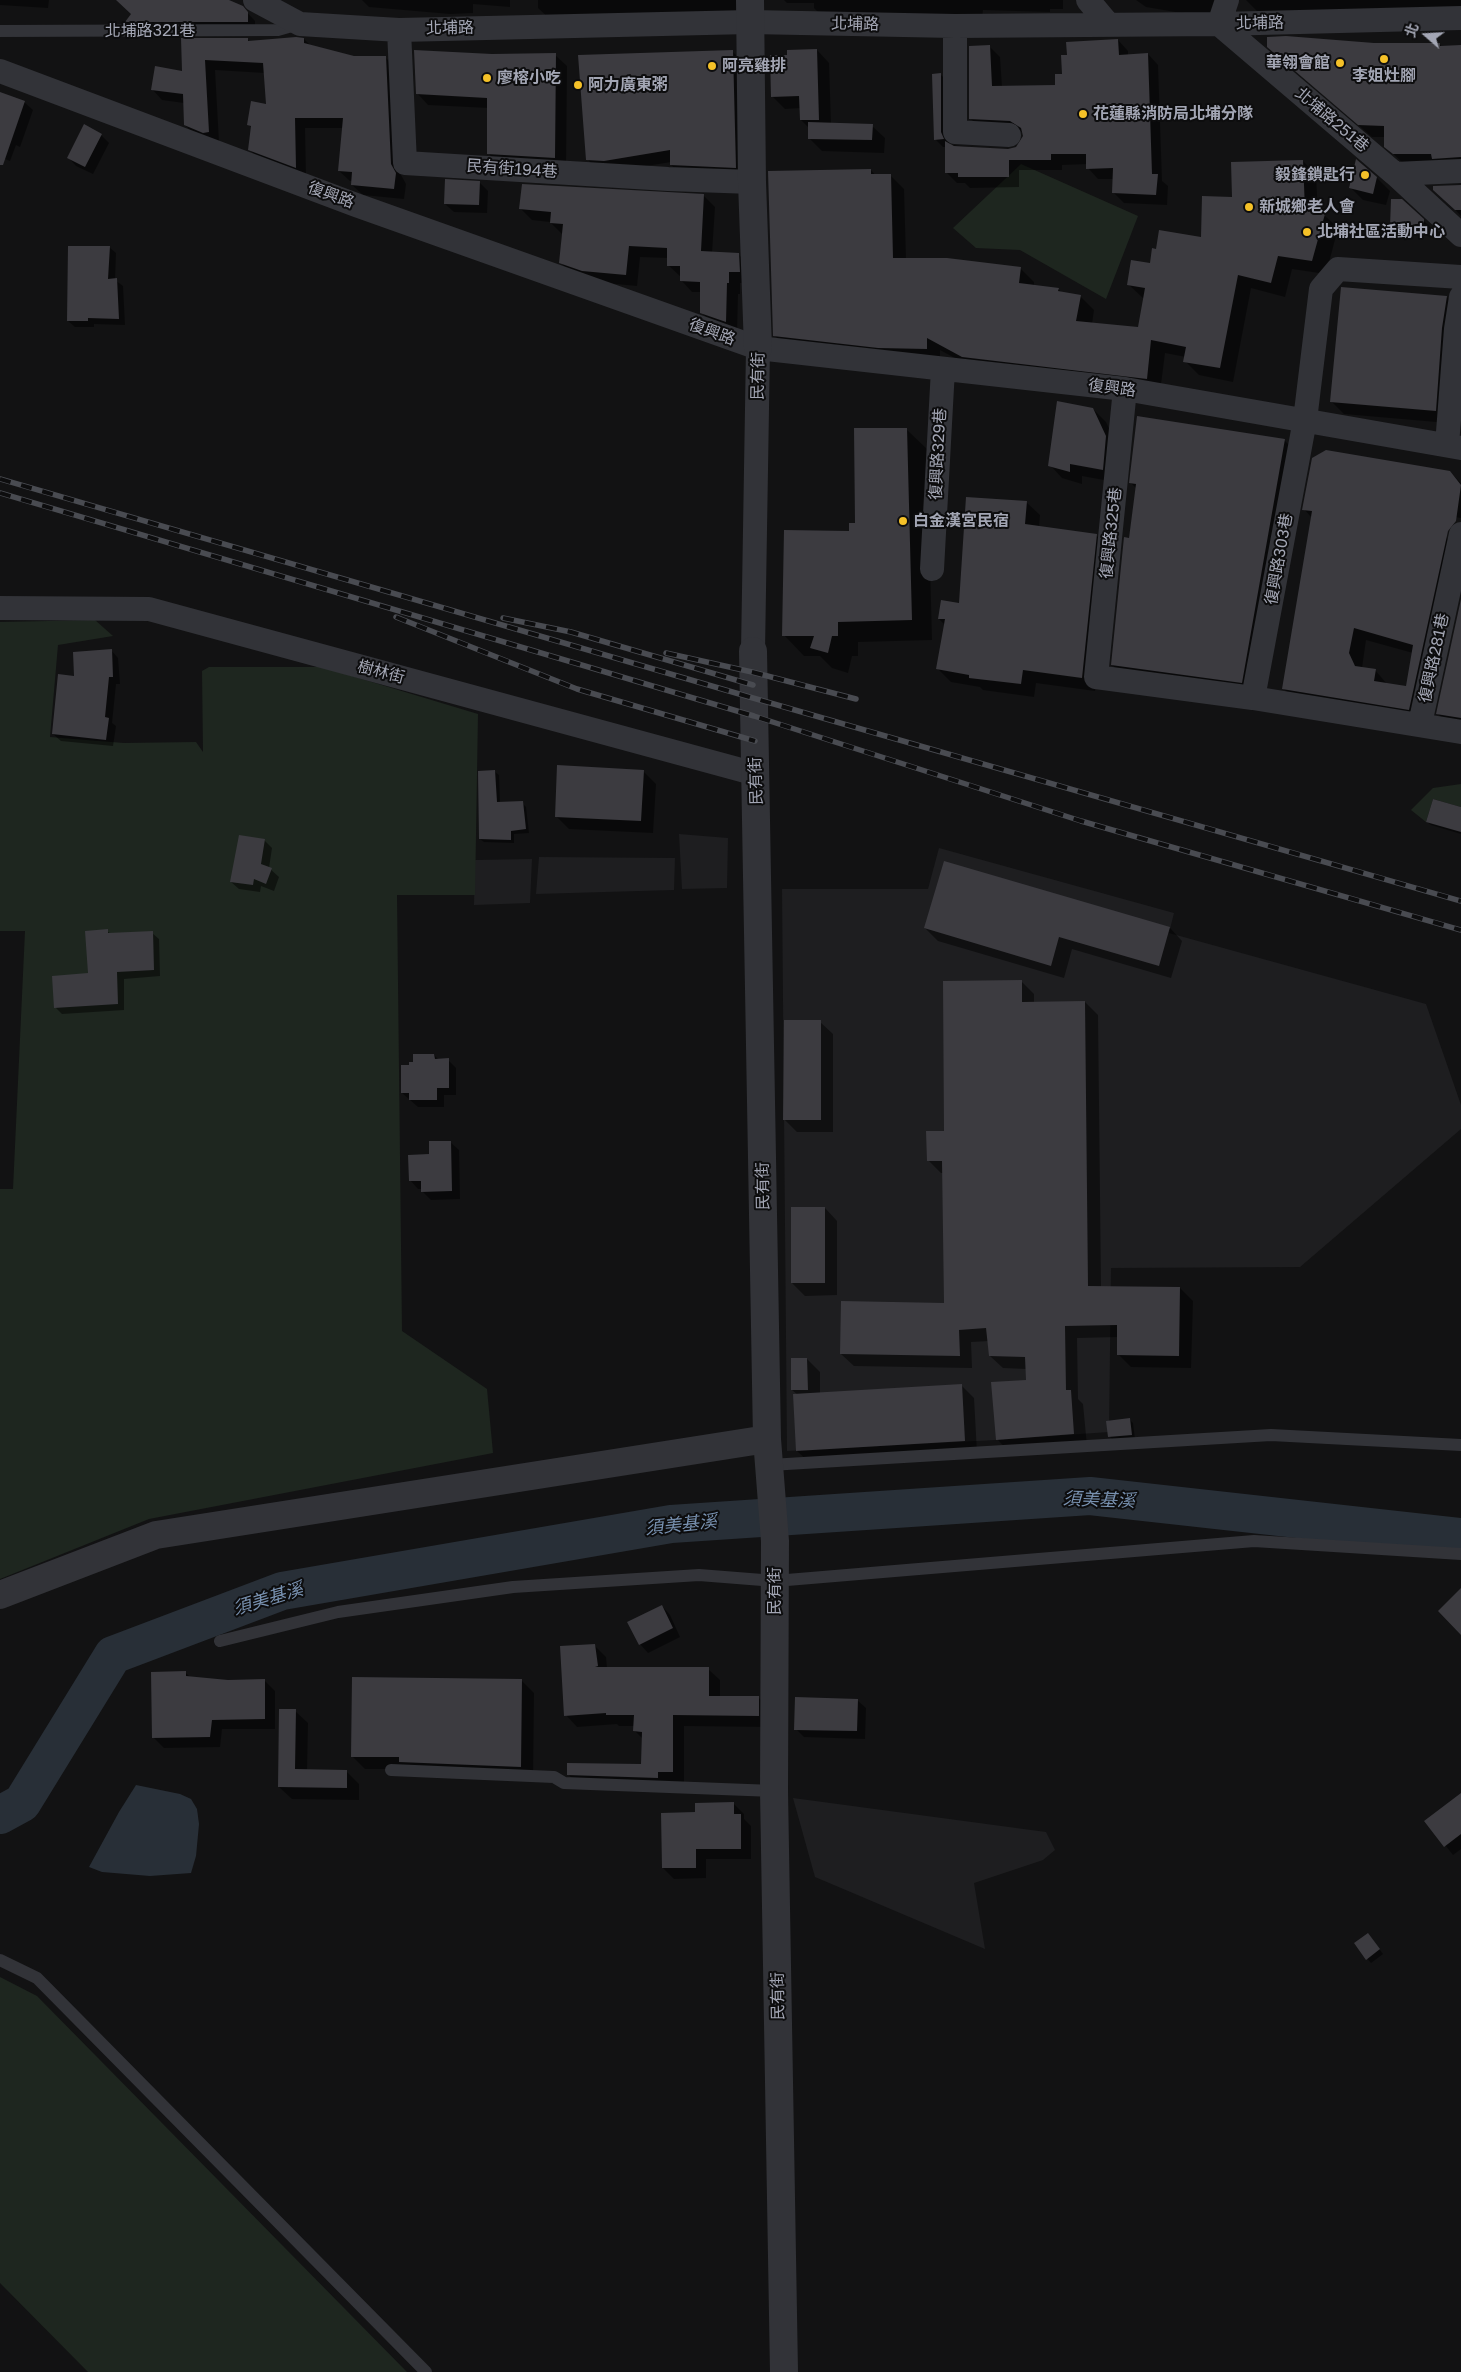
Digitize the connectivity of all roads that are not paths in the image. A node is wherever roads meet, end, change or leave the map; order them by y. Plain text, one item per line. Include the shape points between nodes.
1 (255, 0) edge
2 (1088, 0) edge
3 (1227, 0) edge
4 (750, 11) edge
5 (1461, 18) edge
6 (300, 24) junction
7 (1108, 24) junction
8 (1219, 24) junction
9 (956, 26) junction
10 (399, 30) junction
11 (0, 31) edge
12 (0, 71) edge
13 (1009, 135) dead end
14 (1461, 171) edge
15 (1395, 174) junction
16 (752, 182) junction
17 (1461, 235) edge
18 (1461, 277) edge
19 (1461, 297) edge
20 (1458, 329) edge
21 (758, 348) junction
22 (943, 370) junction
23 (1125, 389) junction
24 (1305, 420) junction
25 (1454, 446) edge
26 (1461, 534) edge
27 (932, 569) dead end
28 (0, 608) edge
29 (753, 651) joint
30 (1253, 698) junction
31 (1420, 724) junction
32 (1461, 732) edge
33 (756, 774) junction
34 (767, 1439) junction
35 (1461, 1445) edge
36 (770, 1465) junction
37 (1461, 1554) edge
38 (775, 1581) junction
39 (0, 1595) edge
40 (220, 1641) dead end
41 (391, 1770) dead end
42 (774, 1791) junction
43 (0, 1960) edge
44 (426, 2372) edge
45 (784, 2372) edge

1 - 6 street, 北埔路
2 - 7 street
3 - 8 street
4 - 9 street, 北埔路
4 - 10 street, 北埔路
4 - 16 street, 民有街
5 - 8 street, 北埔路
6 - 10 street, 北埔路
6 - 11 lane, 北埔路321巷 via 278,30
7 - 8 street, 北埔路
7 - 9 street, 北埔路
8 - 15 street, 北埔路251巷
9 - 13 street via 955,132
10 - 16 street, 民有街194巷 via 405,162
12 - 21 street, 復興路 via 356,204
14 - 15 street
15 - 17 street, 北埔路251巷
16 - 21 street, 民有街
18 - 24 street, 復興路303巷 via 1338,269 1321,289
19 - 20 street
20 - 25 street
21 - 22 street, 復興路
21 - 29 street, 民有街
22 - 23 street, 復興路
22 - 27 street, 復興路329巷
23 - 24 street, 復興路
23 - 30 street, 復興路325巷 via 1096,677
24 - 25 street, 復興路
24 - 30 street, 復興路303巷
26 - 31 street, 復興路281巷
28 - 33 street, 樹林街 via 149,609
29 - 33 street, 民有街
30 - 31 street
31 - 32 street
33 - 34 street, 民有街
34 - 36 street, 民有街
34 - 39 street via 156,1535
35 - 36 lane via 1271,1435
36 - 38 street, 民有街
37 - 38 lane via 1254,1541
38 - 40 lane via 699,1575 513,1587 338,1612
38 - 42 street, 民有街
41 - 42 lane via 554,1778 564,1783
42 - 45 street, 民有街
43 - 44 lane via 37,1978

